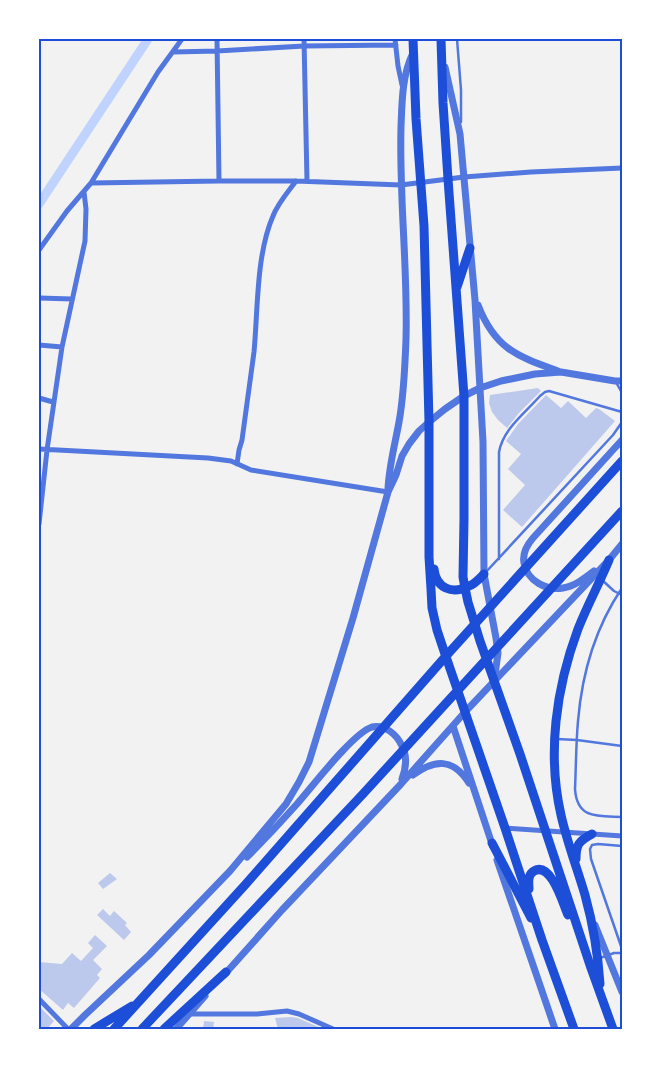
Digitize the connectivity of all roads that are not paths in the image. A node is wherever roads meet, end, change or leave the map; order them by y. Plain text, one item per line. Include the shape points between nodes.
1 (182, 39) edge
2 (217, 39) edge
3 (304, 39) edge
4 (413, 39) edge
5 (441, 39) edge
6 (457, 39) edge
7 (395, 42) edge
8 (304, 46) junction
9 (414, 49) junction
10 (217, 51) junction
11 (173, 52) junction
12 (442, 54) junction
13 (404, 90) junction
14 (460, 134) junction
15 (622, 168) edge
16 (464, 177) junction
17 (448, 179) junction
18 (219, 181) junction
19 (296, 181) junction
20 (307, 181) junction
21 (91, 183) junction
22 (421, 183) junction
23 (401, 185) junction
24 (84, 192) junction
25 (470, 248) junction
26 (39, 250) edge
27 (456, 292) junction
28 (39, 298) edge
29 (72, 299) junction
30 (475, 300) junction
31 (39, 345) edge
32 (62, 347) junction
33 (561, 372) junction
34 (619, 381) edge
35 (480, 388) junction
36 (622, 393) edge
37 (464, 396) junction
38 (39, 398) edge
39 (54, 402) junction
40 (622, 412) edge
41 (429, 422) junction
42 (622, 422) edge
43 (622, 440) edge
44 (39, 449) edge
45 (46, 450) junction
46 (622, 461) edge
47 (237, 464) junction
48 (430, 484) junction
49 (388, 492) junction
50 (39, 505) edge
51 (622, 511) edge
52 (39, 524) edge
53 (622, 544) edge
54 (499, 559) junction
55 (609, 560) junction
56 (484, 574) junction
57 (601, 579) junction
58 (465, 588) junction
59 (622, 588) edge
60 (618, 594) junction
61 (622, 595) edge
62 (494, 682) junction
63 (466, 712) junction
64 (452, 726) junction
65 (555, 739) junction
66 (577, 740) junction
67 (622, 746) edge
68 (401, 784) junction
69 (475, 793) junction
70 (622, 817) edge
71 (505, 828) junction
72 (545, 830) junction
73 (565, 832) junction
74 (592, 834) junction
75 (622, 836) edge
76 (492, 843) junction
77 (622, 846) edge
78 (576, 867) junction
79 (230, 871) junction
80 (530, 903) junction
81 (590, 915) junction
82 (542, 940) junction
83 (622, 949) edge
84 (622, 953) edge
85 (608, 955) junction
86 (598, 958) junction
87 (591, 968) junction
88 (226, 972) junction
89 (622, 992) edge
90 (600, 994) junction
91 (39, 999) edge
92 (141, 1000) junction
93 (189, 1014) junction
94 (572, 1027) edge
95 (70, 1029) edge
96 (94, 1029) edge
97 (114, 1029) edge
98 (142, 1029) edge
99 (164, 1029) edge
100 (176, 1029) edge
101 (332, 1029) edge
102 (555, 1029) edge
103 (613, 1029) edge

1 - 11 street
2 - 10 street
3 - 8 street
4 - 9 main road
5 - 12 main road
6 - 14 lane
7 - 8 street
7 - 13 street
8 - 10 street
8 - 20 street
9 - 13 street
9 - 22 main road
10 - 11 street
10 - 18 street
11 - 21 street
12 - 14 street
12 - 17 main road
13 - 23 street
14 - 16 street
15 - 16 street
16 - 17 street
16 - 25 street
17 - 22 street
17 - 27 main road
18 - 19 street
18 - 21 street
19 - 20 street
19 - 47 street via 273,215 262,255 254,352
20 - 23 street
21 - 24 street
22 - 23 street
22 - 41 main road
23 - 49 street via 406,346 403,397
24 - 26 street via 66,211
24 - 29 street via 85,241
25 - 27 main road
25 - 30 street
27 - 37 main road
28 - 29 street
29 - 32 street
30 - 33 street via 489,330 508,349
30 - 35 street
31 - 32 street
32 - 39 street
33 - 34 street
33 - 35 street via 501,380
34 - 36 lane
35 - 37 street
35 - 56 street
37 - 41 street
37 - 58 main road
38 - 39 street
39 - 45 street
40 - 54 lane via 549,391 540,396 509,430 499,452
41 - 48 main road
41 - 49 street via 409,444
42 - 54 lane
43 - 55 street via 532,538 524,554 528,573 543,586 554,589 576,583
44 - 45 street
45 - 47 street via 208,458
45 - 50 street
46 - 92 main road
47 - 49 street via 251,470
48 - 58 main road via 434,506 435,576 446,588
48 - 63 main road via 432,608
49 - 79 street via 309,762 286,804
50 - 52 street
51 - 98 main road
53 - 55 street
54 - 56 lane
55 - 57 main road
55 - 62 street
56 - 58 main road
56 - 62 street via 498,653
57 - 60 lane
57 - 65 main road via 569,654
58 - 62 main road
59 - 60 lane
60 - 61 lane
60 - 66 lane via 588,659
62 - 63 street
62 - 72 main road
63 - 64 street
63 - 71 main road
64 - 68 street
64 - 69 street
65 - 66 lane
65 - 73 main road via 556,791
66 - 67 lane
66 - 70 lane via 578,804 590,814
68 - 69 street via 423,768 438,763 460,771
68 - 79 street via 406,763 402,744 387,729 380,726 371,728 341,752 278,825
68 - 88 street
69 - 76 street
71 - 72 street
71 - 80 main road
72 - 73 street
72 - 87 main road
73 - 74 street
73 - 78 main road
74 - 75 street
74 - 78 main road via 578,846
76 - 82 main road
76 - 102 street
77 - 83 lane via 598,844 590,849
78 - 81 main road
79 - 95 street via 161,943
80 - 82 main road
80 - 87 main road via 529,876 533,871 542,869 554,882
81 - 85 street
81 - 86 main road
82 - 94 main road
84 - 85 lane
85 - 86 lane
85 - 89 street
86 - 90 main road
87 - 90 main road
88 - 93 street
88 - 99 main road
90 - 103 main road
91 - 95 street
92 - 96 main road
92 - 97 main road
93 - 100 street
93 - 101 street via 287,1011

